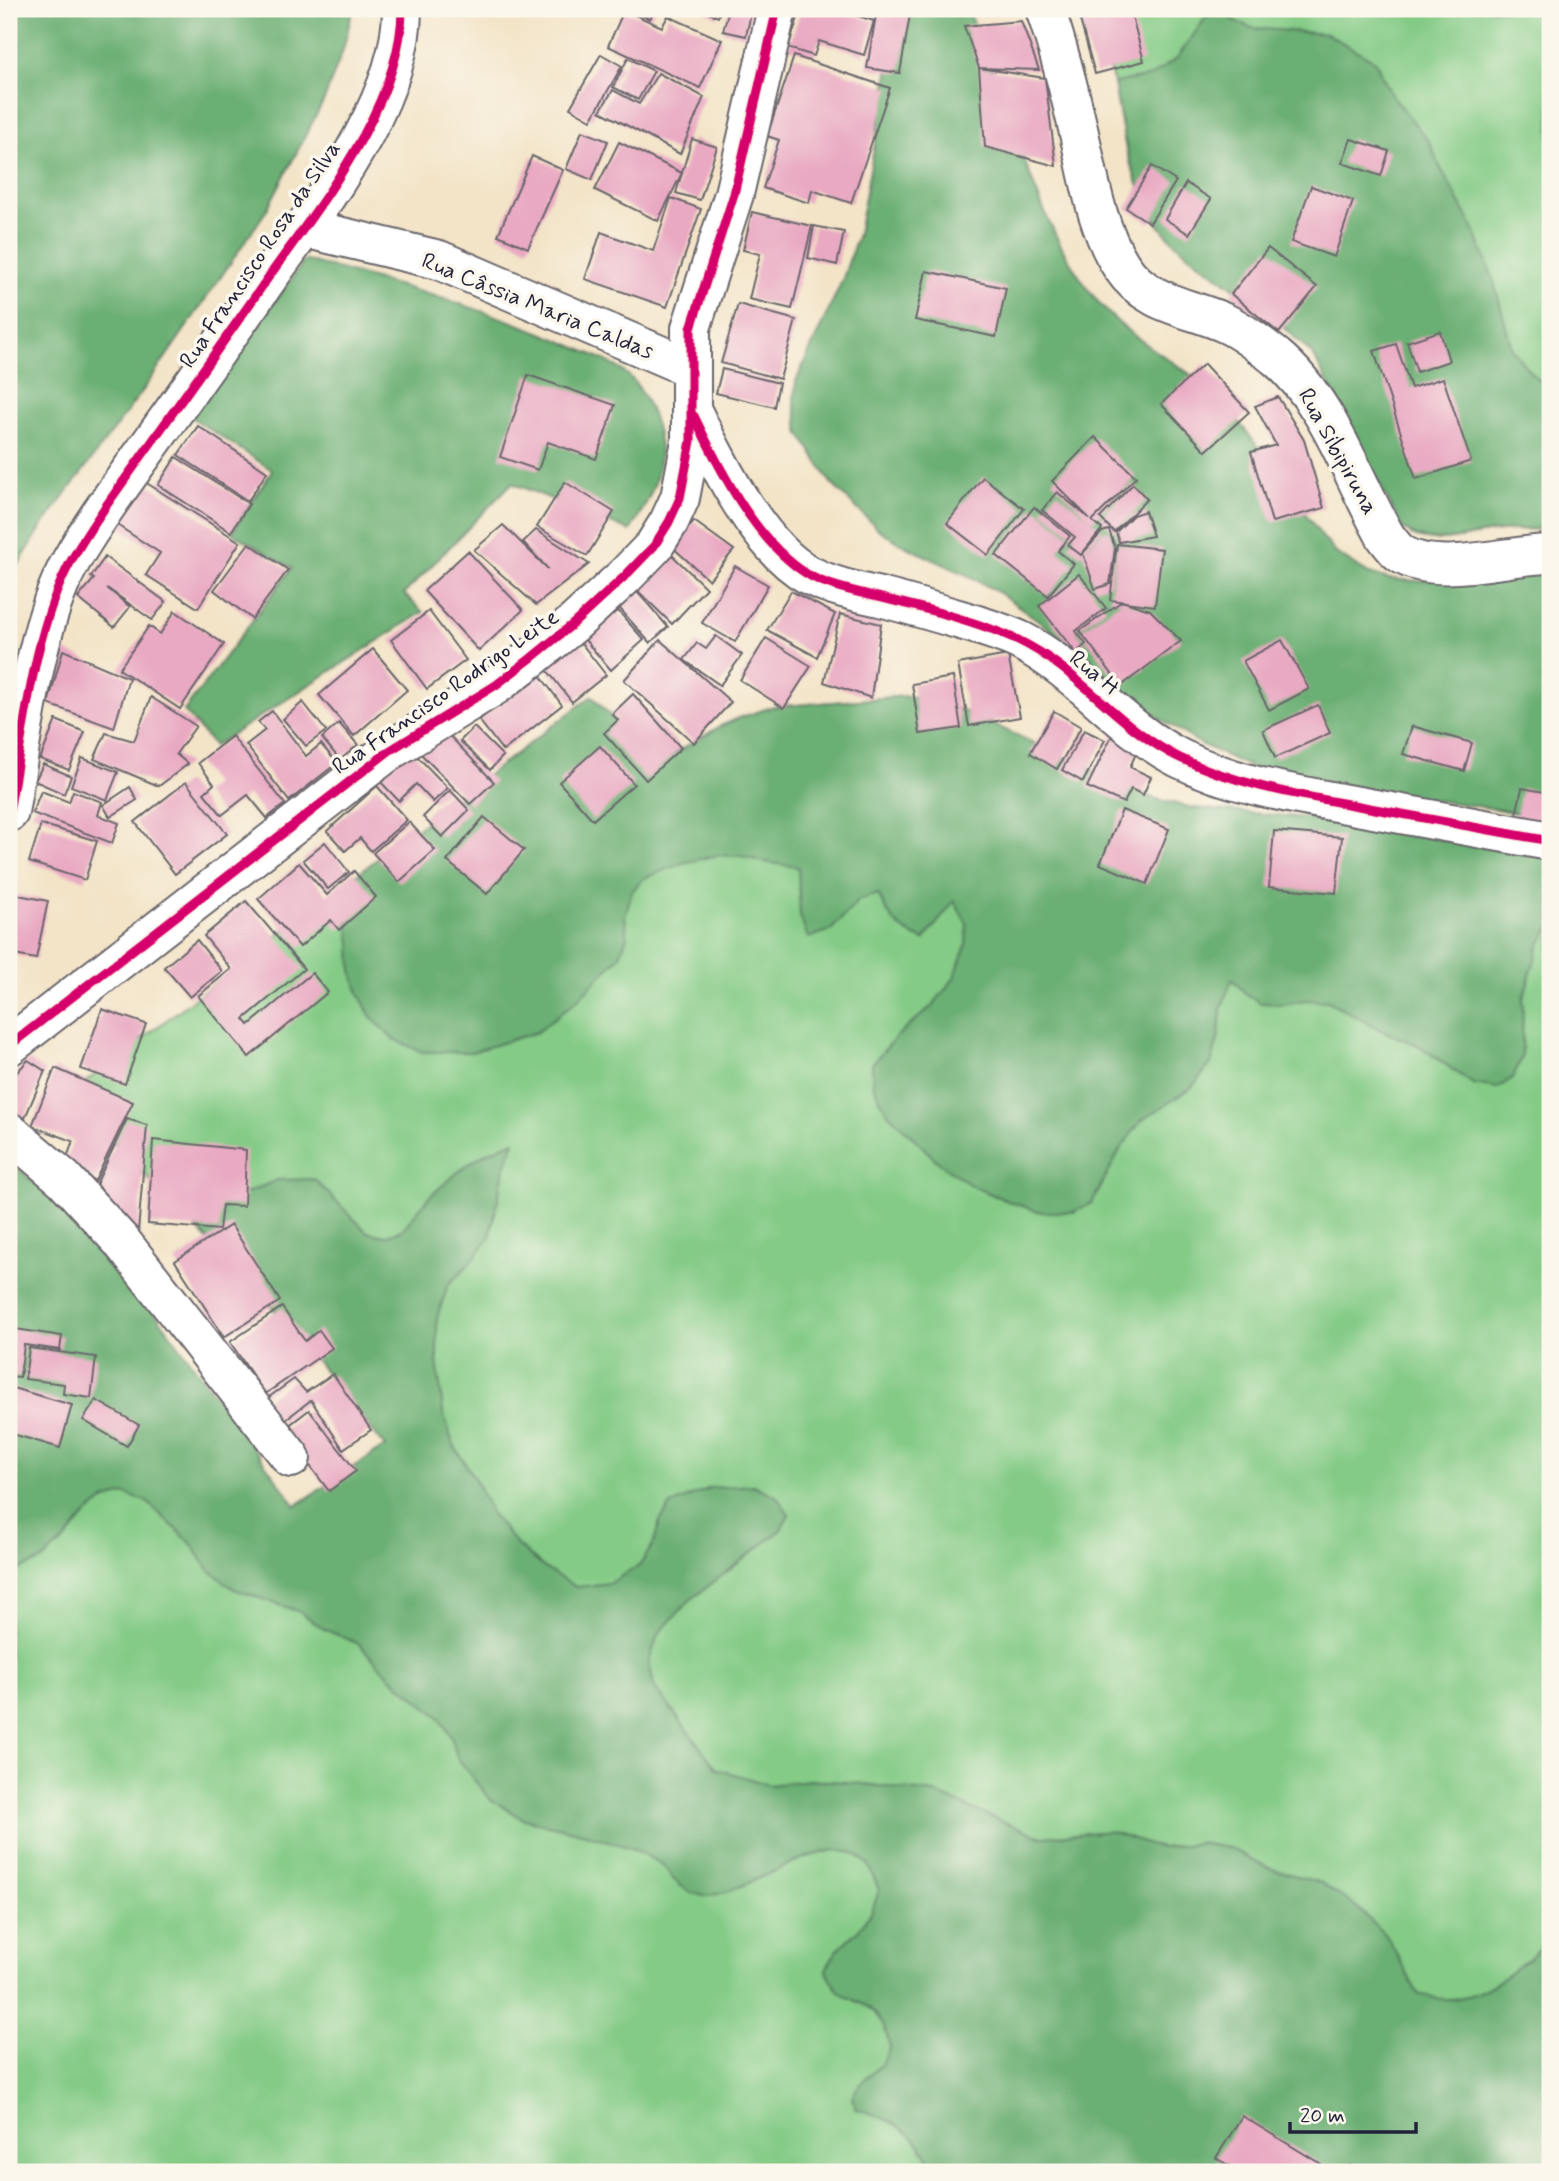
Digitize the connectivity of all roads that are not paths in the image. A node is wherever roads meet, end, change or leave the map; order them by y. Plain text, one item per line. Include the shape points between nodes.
1 (402, 9) edge
2 (777, 9) edge
3 (1045, 9) edge
4 (304, 228) junction
5 (690, 368) junction
6 (693, 413) junction
7 (669, 522) junction
8 (761, 530) junction
9 (1550, 555) edge
10 (9, 811) edge
11 (1550, 841) edge
12 (9, 1046) edge
13 (9, 1132) edge
14 (291, 1458) dead end

1 - 4 street, Rua Francisco Rosa da Silva via 389,79 335,184
2 - 5 street, Rua Francisco Rodrigo Leite via 734,194 691,328
3 - 9 street, Rua Sibipiruna via 1107,239 1123,269 1143,291 1228,325 1296,374 1315,401 1386,537 1399,552 1412,560 1447,564
4 - 5 street, Rua Câssia Maria Caldas via 439,260
4 - 10 street, Rua Francisco Rosa da Silva via 72,559 53,602 32,685
5 - 6 street, Rua Francisco Rodrigo Leite
6 - 7 street, Rua Francisco Rodrigo Leite via 680,498
6 - 8 street, Rua H via 719,468
7 - 8 street, Rua H via 695,503 717,500 737,508
7 - 12 street, Rua Francisco Rodrigo Leite via 641,561 541,650 496,685 389,751
8 - 11 street, Rua H via 809,575 1019,640 1069,673 1146,737 1221,775 1274,791
13 - 14 street via 64,1179 121,1241

